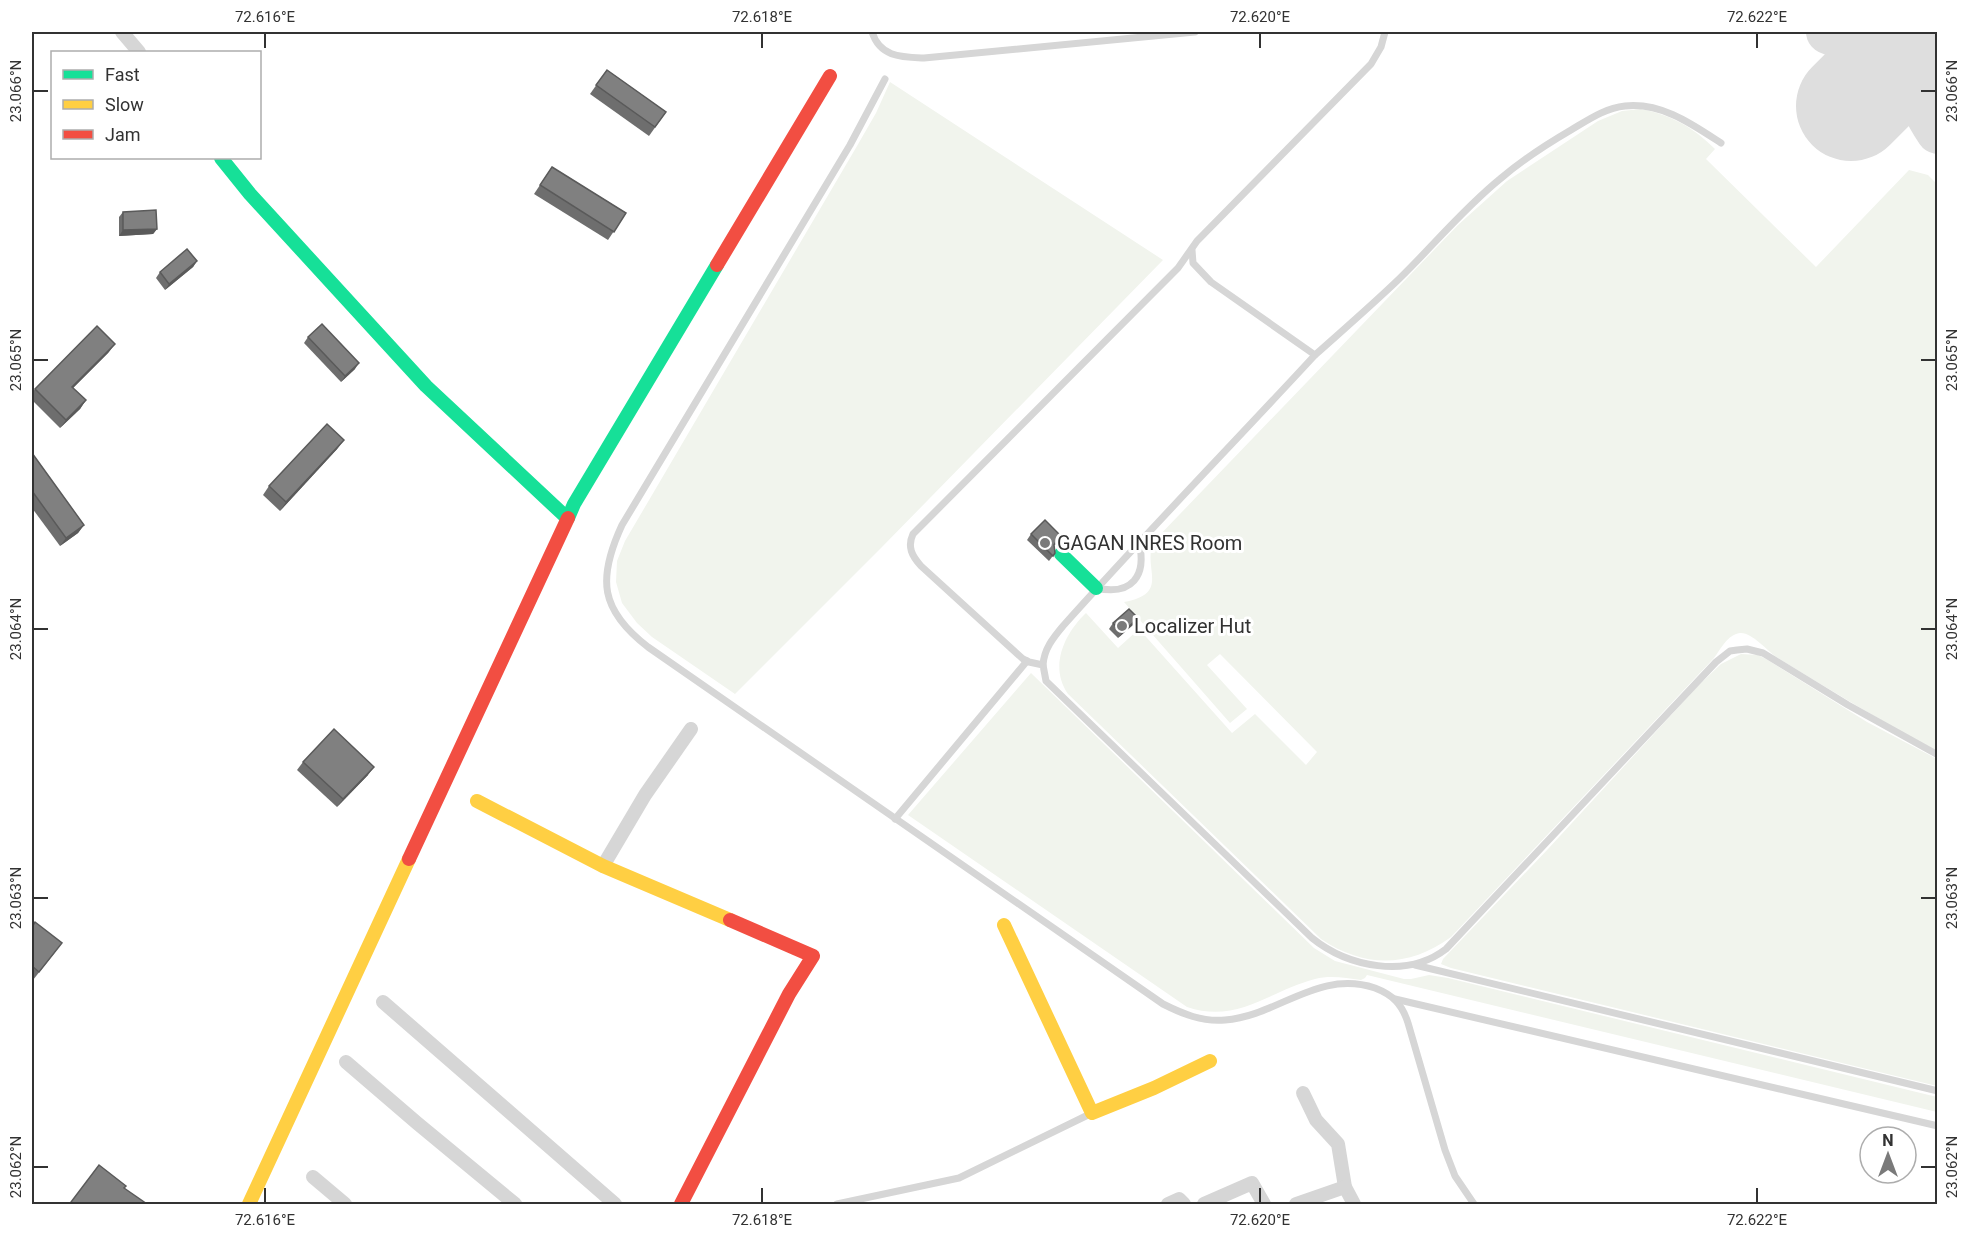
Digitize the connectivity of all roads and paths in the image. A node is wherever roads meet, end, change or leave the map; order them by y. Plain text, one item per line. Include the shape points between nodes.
1 (122, 32) edge
2 (872, 32) edge
3 (1195, 32) edge
4 (1385, 32) edge
5 (138, 51) edge
6 (830, 76) dead end
7 (885, 78) dead end
8 (1720, 143) dead end
9 (222, 159) edge
10 (1193, 248) junction
11 (1315, 355) junction
12 (567, 518) junction
13 (1139, 542) junction
14 (1061, 554) dead end
15 (1096, 588) junction
16 (1027, 661) junction
17 (1043, 665) junction
18 (691, 729) dead end
19 (1938, 754) edge
20 (477, 801) dead end
21 (896, 819) junction
22 (603, 866) junction
23 (1004, 925) dead end
24 (1412, 964) junction
25 (1395, 999) junction
26 (384, 1002) dead end
27 (1210, 1061) dead end
28 (346, 1062) dead end
29 (1938, 1091) edge
30 (1303, 1093) dead end
31 (1092, 1113) junction
32 (1938, 1126) edge
33 (313, 1177) dead end
34 (1345, 1187) junction
35 (249, 1204) edge
36 (345, 1204) edge
37 (515, 1204) edge
38 (615, 1204) edge
39 (681, 1204) edge
40 (837, 1204) edge
41 (1168, 1204) edge
42 (1184, 1204) edge
43 (1204, 1204) edge
44 (1264, 1204) edge
45 (1296, 1204) edge
46 (1354, 1204) edge
47 (1474, 1204) edge

1 - 5 street
2 - 3 lane via 890,54 924,58
4 - 10 lane via 1371,64
6 - 12 street
7 - 21 lane via 855,137 622,525 609,557 606,590 612,607 632,634
8 - 11 lane via 1690,123 1647,106 1612,108 1594,116 1502,177
9 - 12 street via 426,386
10 - 11 lane via 1193,263 1211,282
10 - 16 lane via 1124,324 911,536 911,551 917,562
11 - 13 lane
12 - 35 street
13 - 15 lane
13 - 15 lane via 1142,561 1136,580 1118,590
14 - 15 street
15 - 17 lane via 1049,643
16 - 17 lane
16 - 21 lane
17 - 24 lane via 1046,681 1312,938 1357,962
18 - 22 street via 645,795
19 - 24 lane via 1857,711 1763,653 1747,649 1730,651 1453,942 1435,957
20 - 22 street
21 - 25 lane via 1163,1004 1185,1015 1214,1020 1238,1018 1339,983 1372,987
22 - 39 street via 813,956 789,994
23 - 31 street
24 - 29 lane
25 - 32 lane
25 - 47 lane via 1405,1013 1455,1176
26 - 38 street
27 - 31 street
28 - 37 street
30 - 34 street via 1316,1120 1338,1144
31 - 40 lane via 959,1178
33 - 36 street
34 - 45 street
34 - 46 street
41 - 42 street via 1179,1199
43 - 44 street via 1252,1183

